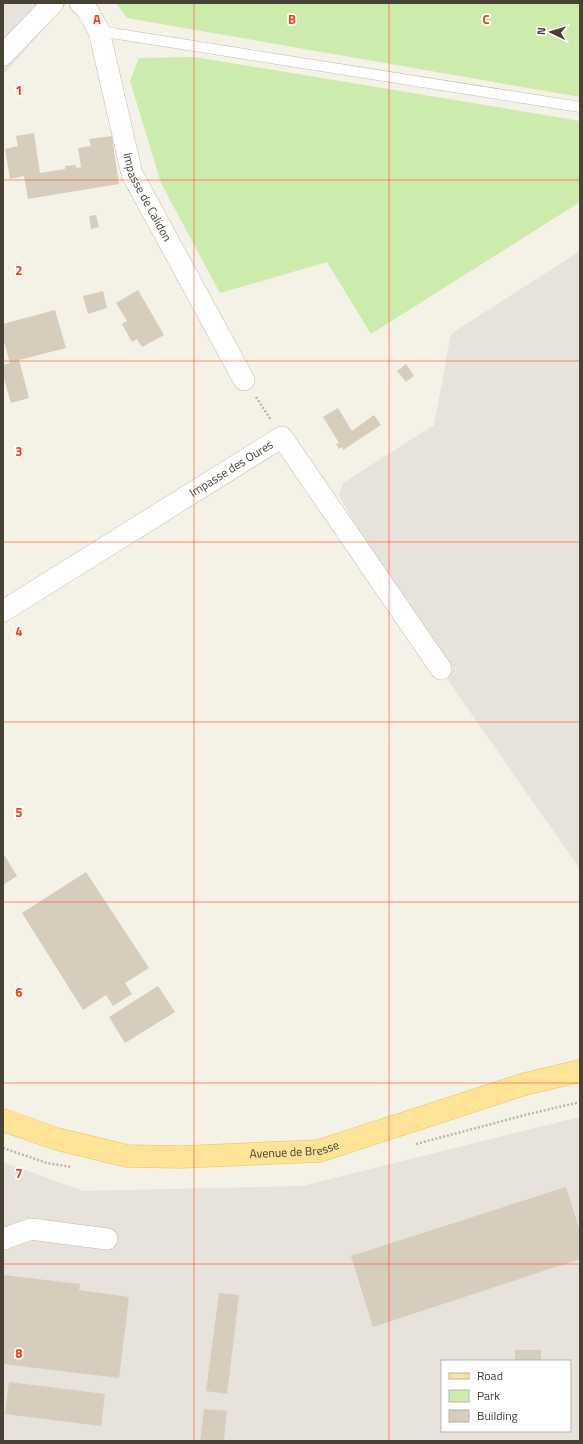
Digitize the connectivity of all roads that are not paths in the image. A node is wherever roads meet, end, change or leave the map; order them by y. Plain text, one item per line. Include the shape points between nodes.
1 (52, 3) edge
2 (80, 3) edge
3 (99, 31) junction
4 (3, 55) edge
5 (580, 106) edge
6 (244, 380) road end
7 (3, 611) edge
8 (441, 669) dead end
9 (580, 1071) edge
10 (3, 1120) edge
11 (3, 1239) edge
12 (107, 1239) dead end

1 - 4 street
2 - 3 street, Impasse de Calidon via 86,8
3 - 5 lane
3 - 6 street, Impasse de Calidon via 132,174
7 - 8 street, Impasse des Oures via 282,437
9 - 10 main road, Avenue de Bresse via 525,1084 319,1151 181,1157 127,1156 57,1139
11 - 12 street via 31,1229

